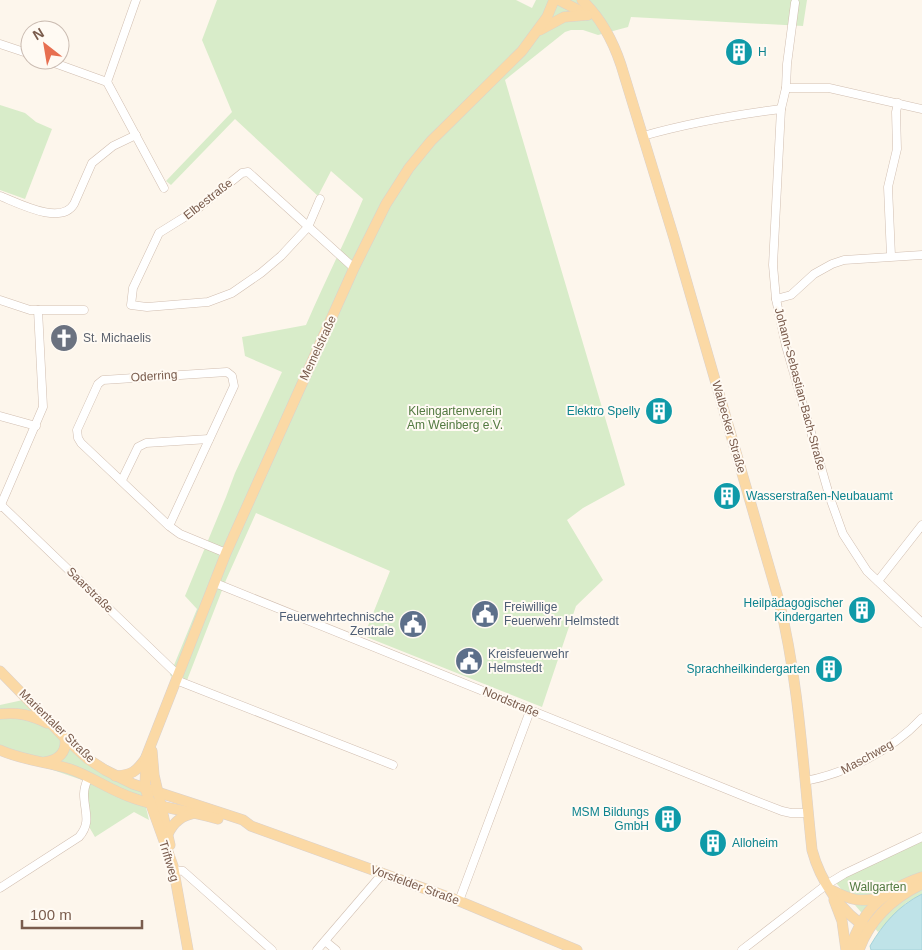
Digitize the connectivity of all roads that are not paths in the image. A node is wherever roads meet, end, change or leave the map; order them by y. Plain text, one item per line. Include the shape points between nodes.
1 (136, 0) edge
2 (554, 0) edge
3 (559, 0) edge
4 (582, 0) edge
5 (795, 3) dead end
6 (591, 16) junction
7 (537, 32) junction
8 (0, 44) edge
9 (20, 51) edge
10 (70, 69) edge
11 (107, 82) junction
12 (786, 88) junction
13 (898, 103) junction
14 (781, 109) junction
15 (922, 109) edge
16 (136, 136) junction
17 (643, 136) junction
18 (164, 188) dead end
19 (0, 196) edge
20 (320, 199) dead end
21 (308, 227) junction
22 (922, 255) edge
23 (892, 256) junction
24 (354, 268) junction
25 (776, 299) junction
26 (0, 300) edge
27 (38, 310) junction
28 (84, 310) dead end
29 (0, 416) edge
30 (36, 426) junction
31 (209, 439) junction
32 (122, 480) junction
33 (0, 506) edge
34 (922, 525) edge
35 (169, 526) junction
36 (226, 553) junction
37 (878, 581) junction
38 (215, 582) junction
39 (922, 623) edge
40 (0, 671) edge
41 (177, 677) junction
42 (530, 711) junction
43 (0, 714) edge
44 (922, 718) edge
45 (52, 725) junction
46 (65, 738) junction
47 (153, 739) junction
48 (0, 750) edge
49 (146, 757) junction
50 (43, 763) junction
51 (393, 765) dead end
52 (115, 776) junction
53 (88, 778) junction
54 (805, 781) junction
55 (145, 788) junction
56 (158, 792) junction
57 (150, 803) junction
58 (161, 805) junction
59 (197, 813) junction
60 (808, 813) junction
61 (251, 826) junction
62 (168, 834) junction
63 (922, 837) edge
64 (173, 868) junction
65 (383, 873) junction
66 (922, 877) edge
67 (922, 884) edge
68 (828, 887) junction
69 (0, 888) edge
70 (883, 898) junction
71 (459, 901) junction
72 (864, 927) junction
73 (325, 941) junction
74 (188, 950) edge
75 (272, 950) edge
76 (317, 950) edge
77 (336, 950) edge
78 (577, 950) edge
79 (742, 950) edge
80 (847, 950) edge
81 (858, 950) edge

1 - 11 street
2 - 7 main road, Memelstraße
3 - 6 main road, Walbecker Straße
4 - 6 main road, Walbecker Straße via 590,8
5 - 12 street, Johann-Sebastian-Bach-Straße
6 - 7 main road via 564,17
6 - 17 main road, Walbecker Straße via 615,46
7 - 24 main road, Memelstraße via 414,161 386,204
8 - 9 street
10 - 11 street
11 - 16 street
12 - 13 street via 829,88
12 - 14 street, Johann-Sebastian-Bach-Straße
13 - 15 street
13 - 23 street via 897,149 888,187
14 - 17 street via 699,122
14 - 25 street, Johann-Sebastian-Bach-Straße via 773,265
16 - 18 street
16 - 19 street via 113,146 92,163 72,208 62,213 49,214
17 - 54 main road, Walbecker Straße via 779,601 793,672
20 - 21 street
21 - 21 street, Elbestraße via 248,172 242,172 196,210 159,233 132,288 131,304 147,307 215,300 232,293 281,256
21 - 24 street, Elbestraße
22 - 23 street
23 - 25 street via 832,264 814,274 791,294
24 - 36 main road, Memelstraße
25 - 37 street, Johann-Sebastian-Bach-Straße via 786,346 842,534 867,571
26 - 27 street
27 - 28 street
27 - 30 street via 44,399
29 - 30 street
30 - 33 street
31 - 32 street via 146,443 138,448
31 - 32 street, Oderring via 234,386 230,374 103,380 98,384 76,432 81,443
31 - 35 street, Oderring
32 - 35 street, Oderring
33 - 41 street, Saarstraße
34 - 37 street
35 - 36 street, Oderring via 180,534
36 - 38 main road, Memelstraße
37 - 39 street, Johann-Sebastian-Bach-Straße
38 - 41 main road, Memelstraße
38 - 42 street, Nordstraße
40 - 45 main road, Marientaler Straße
41 - 47 main road, Memelstraße
41 - 51 street
42 - 60 street, Nordstraße via 782,811
42 - 71 street
43 - 45 main road via 24,714
44 - 54 street, Maschweg via 902,737 861,761 834,775
45 - 46 main road, Marientaler Straße
46 - 50 main road via 65,750 61,756
46 - 52 main road, Marientaler Straße via 88,759
47 - 49 main road, Memelstraße
47 - 56 main road, Memelstraße via 152,762
48 - 50 main road, Vorsfelder Straße
49 - 52 main road via 135,772
49 - 55 main road, Memelstraße
50 - 53 main road, Vorsfelder Straße via 72,770
52 - 55 main road, Marientaler Straße
53 - 57 main road, Vorsfelder Straße via 111,790
53 - 69 street via 84,792 85,830
54 - 60 main road, Walbecker Straße
55 - 56 main road, Vorsfelder Straße
55 - 57 main road, Triftweg
56 - 58 main road, Memelstraße
56 - 61 main road, Vorsfelder Straße via 244,820
57 - 58 main road, Vorsfelder Straße
57 - 64 main road, Triftweg
58 - 59 main road, Vorsfelder Straße
58 - 62 main road, Memelstraße
59 - 61 main road, Vorsfelder Straße
59 - 62 main road via 177,820
60 - 68 main road, Walbecker Straße via 815,862
61 - 65 main road, Vorsfelder Straße
62 - 64 main road, Memelstraße
63 - 68 street via 844,874
64 - 74 main road, Triftweg
64 - 75 street via 183,871
65 - 71 main road, Vorsfelder Straße
65 - 73 street
66 - 70 main road
67 - 72 main road via 892,902
68 - 70 main road via 843,896 862,901
68 - 72 main road, Walbecker Straße
68 - 79 street
68 - 80 main road via 842,921
70 - 72 main road via 868,913
71 - 78 main road, Vorsfelder Straße
72 - 80 main road
72 - 81 main road
73 - 76 street
73 - 77 street

